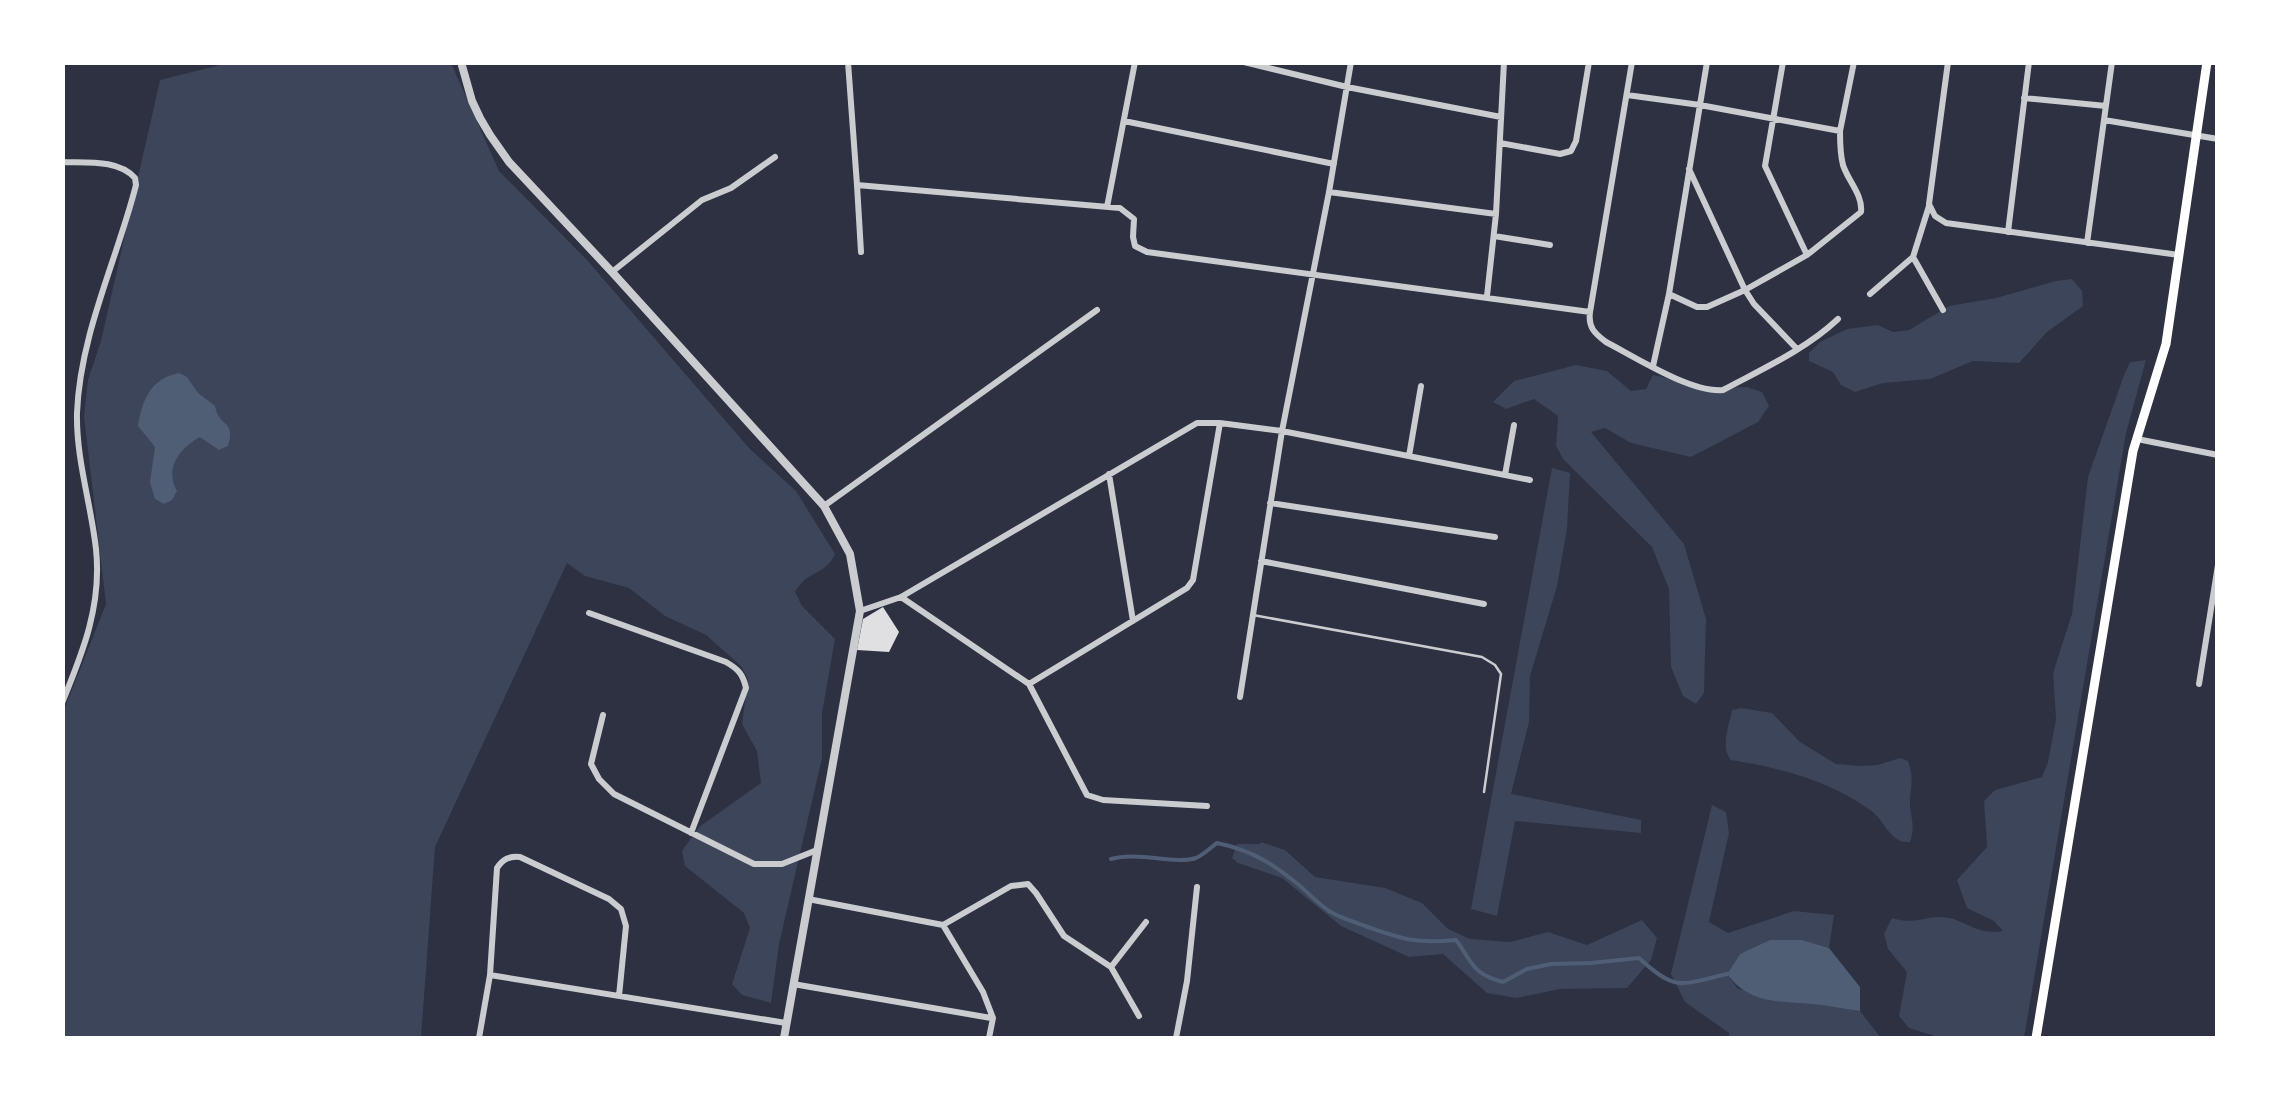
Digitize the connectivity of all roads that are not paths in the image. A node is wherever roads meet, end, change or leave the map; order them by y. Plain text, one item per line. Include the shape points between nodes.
1 (461, 62) edge
2 (848, 62) edge
3 (1135, 62) edge
4 (1244, 62) edge
5 (1351, 62) edge
6 (1504, 62) edge
7 (1589, 62) edge
8 (1632, 62) edge
9 (1707, 62) edge
10 (1783, 62) edge
11 (1854, 62) edge
12 (1948, 62) edge
13 (2030, 62) edge
14 (2112, 62) edge
15 (2207, 62) edge
16 (1347, 87) junction
17 (1627, 94) junction
18 (2024, 98) junction
19 (1700, 105) junction
20 (2106, 106) junction
21 (1501, 117) junction
22 (1772, 118) junction
23 (2104, 120) junction
24 (1124, 121) junction
25 (1840, 131) junction
26 (2198, 136) junction
27 (2218, 139) edge
28 (1500, 143) junction
29 (775, 157) dead end
30 (62, 162) edge
31 (1334, 164) junction
32 (1689, 168) junction
33 (857, 185) junction
34 (1329, 192) junction
35 (1929, 204) junction
36 (1107, 207) junction
37 (1496, 214) junction
38 (2008, 232) junction
39 (1494, 236) junction
40 (2088, 243) junction
41 (1550, 245) dead end
42 (861, 252) dead end
43 (1807, 255) junction
44 (2179, 255) junction
45 (1913, 257) junction
46 (612, 272) junction
47 (1313, 274) junction
48 (1745, 290) junction
49 (1668, 294) junction
50 (1870, 294) dead end
51 (1487, 296) junction
52 (1097, 310) dead end
53 (1943, 310) dead end
54 (1590, 312) junction
55 (1838, 319) dead end
56 (1797, 349) junction
57 (1653, 366) junction
58 (1421, 386) dead end
59 (1220, 423) junction
60 (1514, 425) dead end
61 (1282, 431) junction
62 (2136, 438) junction
63 (2218, 455) edge
64 (1409, 456) junction
65 (1109, 474) junction
66 (1505, 476) junction
67 (1530, 480) dead end
68 (1270, 504) junction
69 (824, 506) junction
70 (1495, 537) dead end
71 (1261, 561) junction
72 (2218, 565) edge
73 (900, 597) junction
74 (1484, 604) dead end
75 (860, 611) junction
76 (589, 613) dead end
77 (1252, 615) junction
78 (1133, 620) junction
79 (1029, 684) junction
80 (2199, 684) dead end
81 (1240, 698) dead end
82 (62, 703) edge
83 (603, 716) dead end
84 (1484, 792) dead end
85 (1207, 806) dead end
86 (690, 833) junction
87 (817, 850) junction
88 (1197, 888) dead end
89 (808, 898) junction
90 (1146, 922) dead end
91 (943, 926) junction
92 (1111, 967) junction
93 (490, 975) junction
94 (792, 984) junction
95 (619, 996) junction
96 (1138, 1016) dead end
97 (992, 1018) junction
98 (786, 1023) junction
99 (479, 1038) edge
100 (784, 1038) edge
101 (989, 1038) edge
102 (1176, 1038) edge
103 (2036, 1038) edge

1 - 46 street via 490,136
2 - 33 street
3 - 24 street
4 - 16 street
5 - 16 street
6 - 21 street
7 - 28 street via 1571,151
8 - 17 street
9 - 19 street
10 - 22 street
11 - 25 street
12 - 35 street
13 - 18 street
14 - 20 street
15 - 26 main road
16 - 21 street
16 - 31 street
17 - 19 street
17 - 54 street
18 - 20 street
18 - 38 street
19 - 22 street
19 - 32 street
20 - 23 street
21 - 28 street
22 - 25 street
22 - 43 street via 1765,166
23 - 26 street
23 - 40 street
24 - 31 street
24 - 36 street
25 - 43 street via 1842,161 1861,212
26 - 27 street
26 - 44 main road
28 - 37 street
29 - 46 street via 702,200
30 - 82 street via 126,169 136,185 82,378 79,448 98,586
31 - 34 street
32 - 48 street
32 - 49 street
33 - 36 street
33 - 42 street
34 - 37 street
34 - 47 street
35 - 38 street via 1946,223
35 - 45 street
36 - 47 street via 1134,219 1135,246 1146,252
37 - 39 street
38 - 40 street
39 - 41 street
39 - 51 street
40 - 44 street
43 - 48 street
44 - 62 main road via 2166,344
45 - 50 street
45 - 53 street
46 - 69 street
47 - 51 street
47 - 61 street
48 - 49 street via 1707,307
48 - 56 street
49 - 57 street
51 - 54 street
52 - 69 street
54 - 57 street via 1595,334
55 - 56 street
56 - 57 street via 1723,390 1703,389
58 - 64 street
59 - 61 street
59 - 65 street via 1197,423
59 - 78 street via 1193,580
60 - 66 street
61 - 64 street
61 - 68 street
62 - 63 street
62 - 103 main road
64 - 66 street
65 - 73 street
65 - 78 street
66 - 67 street
68 - 70 street
68 - 71 street
69 - 75 street via 850,554
71 - 74 street
71 - 77 street
72 - 80 street
73 - 75 street
73 - 79 street
75 - 87 street
76 - 86 street via 726,662 744,678 746,688
77 - 81 street
77 - 84 lane via 1482,656 1494,664 1501,674
78 - 79 street
79 - 85 street via 1088,795
83 - 86 street via 591,764 598,780
86 - 87 street via 754,864 782,864
87 - 89 street
88 - 102 street
89 - 91 street
89 - 94 street
90 - 92 street
91 - 92 street via 1011,886 1028,884 1064,936
91 - 97 street
92 - 96 street
93 - 95 street
93 - 95 street via 498,868 511,856 621,909 626,926
93 - 99 street
94 - 97 street
94 - 98 street
95 - 98 street
97 - 101 street
98 - 100 street

